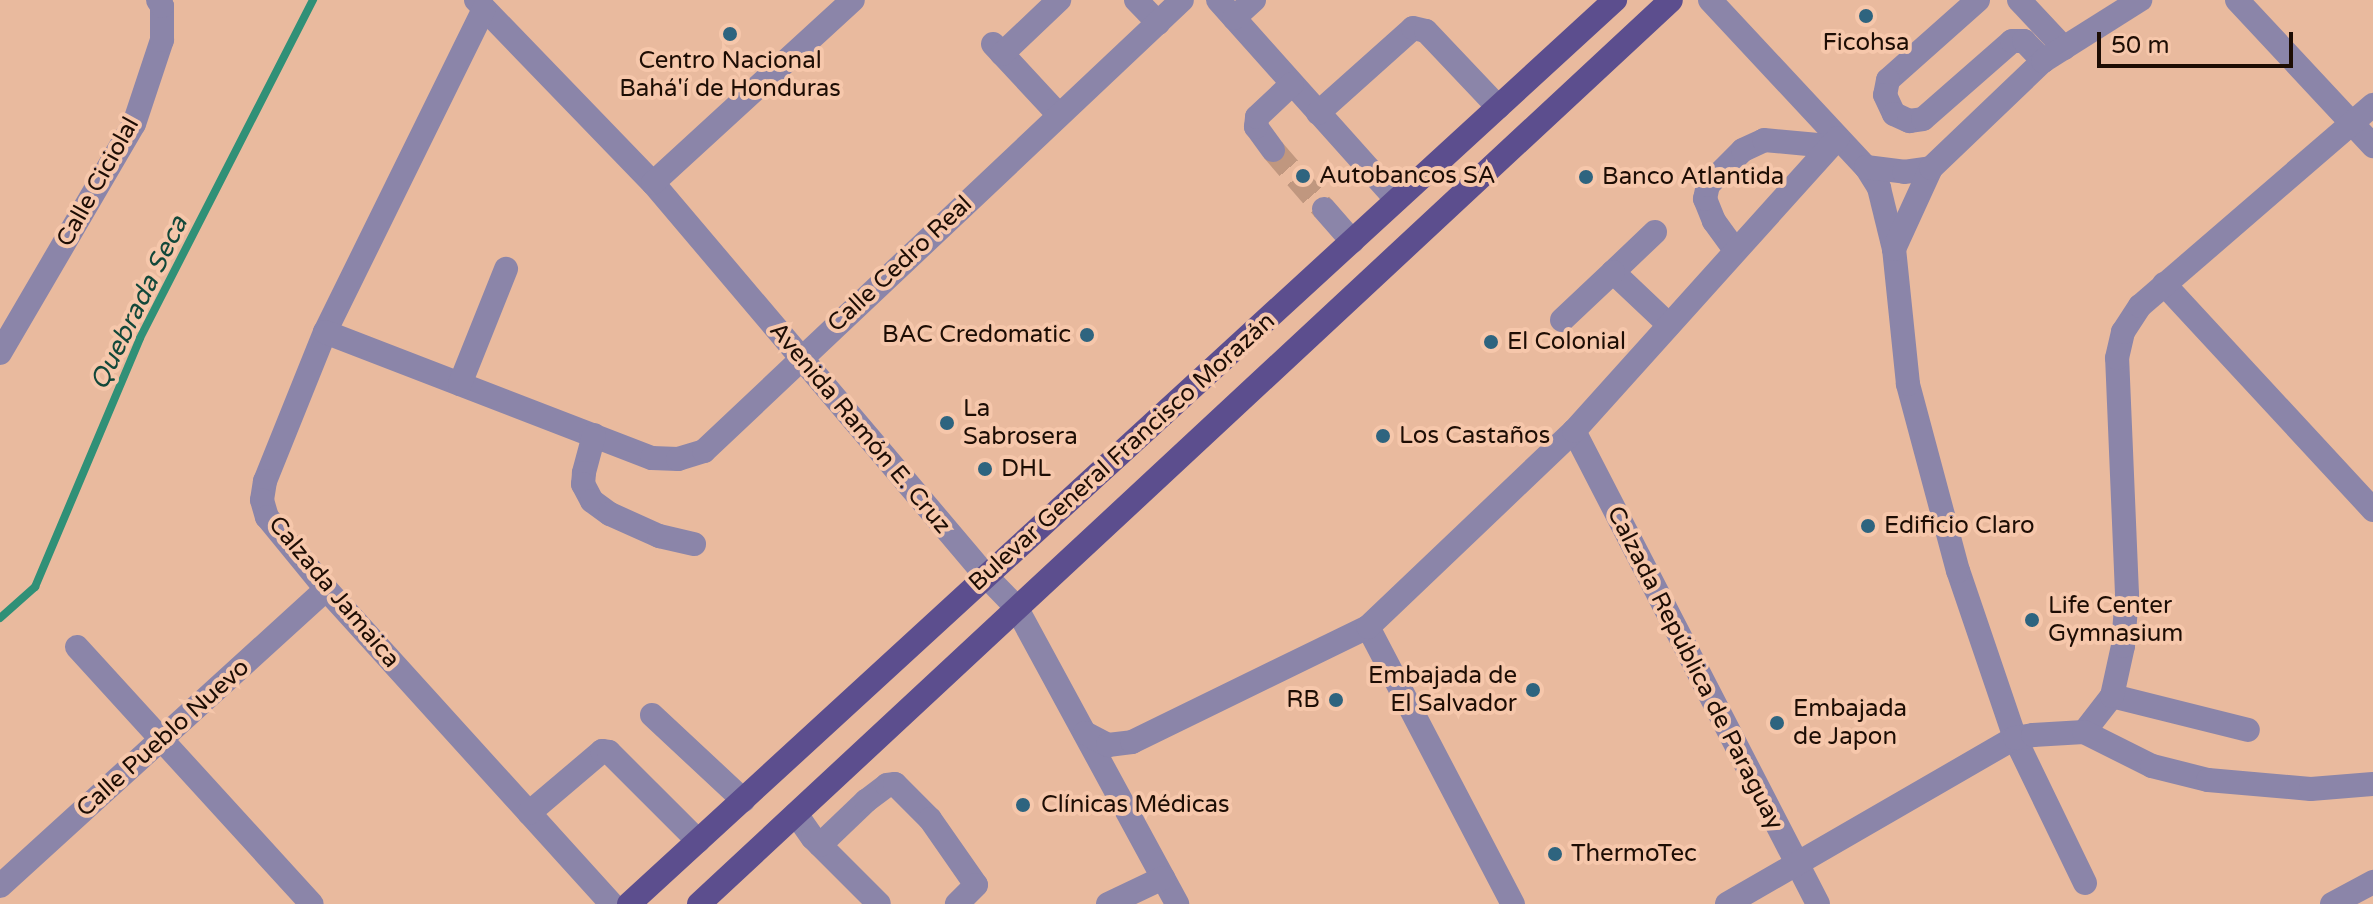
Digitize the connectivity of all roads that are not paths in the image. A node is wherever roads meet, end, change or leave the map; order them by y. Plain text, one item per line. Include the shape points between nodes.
1 (158, 0) edge
2 (853, 0) edge
3 (1059, 0) edge
4 (1136, 0) edge
5 (1182, 0) edge
6 (1254, 0) edge
7 (1615, 0) edge
8 (1671, 0) edge
9 (1710, 0) edge
10 (1978, 0) edge
11 (2019, 0) edge
12 (2140, 0) edge
13 (2237, 0) edge
14 (480, 4) edge
15 (1226, 9) edge
16 (1158, 23) junction
17 (2054, 54) junction
18 (1292, 84) junction
19 (2373, 105) edge
20 (1498, 107) junction
21 (1318, 113) junction
22 (1059, 115) junction
23 (2352, 123) junction
24 (1834, 142) junction
25 (2373, 146) edge
26 (1273, 150) tunnel mouth
27 (1866, 167) junction
28 (1931, 168) junction
29 (653, 183) junction
30 (1397, 200) junction
31 (1324, 209) tunnel mouth
32 (1655, 232) dead end
33 (1352, 241) junction
34 (1894, 249) junction
35 (1735, 250) junction
36 (506, 269) dead end
37 (1613, 272) junction
38 (2164, 284) junction
39 (1562, 320) dead end
40 (1669, 325) junction
41 (325, 332) junction
42 (0, 353) edge
43 (800, 357) junction
44 (460, 384) junction
45 (1574, 431) junction
46 (594, 435) junction
47 (2373, 510) edge
48 (694, 544) dead end
49 (986, 576) junction
50 (326, 589) junction
51 (1016, 607) junction
52 (1368, 627) junction
53 (77, 647) dead end
54 (2112, 696) junction
55 (652, 715) dead end
56 (2248, 730) dead end
57 (2084, 732) junction
58 (1085, 733) junction
59 (2015, 738) junction
60 (162, 739) junction
61 (2373, 784) edge
62 (743, 800) junction
63 (529, 813) junction
64 (796, 814) junction
65 (698, 841) junction
66 (820, 845) junction
67 (1797, 866) junction
68 (1163, 878) junction
69 (2373, 882) edge
70 (2085, 883) dead end
71 (0, 886) edge
72 (312, 904) edge
73 (612, 904) edge
74 (629, 904) edge
75 (699, 904) edge
76 (879, 904) edge
77 (957, 904) edge
78 (1108, 904) edge
79 (1177, 904) edge
80 (1513, 904) edge
81 (1727, 904) edge
82 (1818, 904) edge
83 (2332, 904) edge

1 - 42 street, Calle Ciciolal via 162,40 134,124
2 - 29 street
3 - 22 street via 997,49
4 - 16 street
5 - 16 street, Calle Cedro Real
6 - 15 street
7 - 20 main road, Bulevar General Francisco Morazán
8 - 51 main road, Bulevar General Francisco Morazán
9 - 24 street
10 - 17 street via 1888,80 1885,95 1894,114 1909,121 1923,119 2012,41
11 - 17 street
12 - 17 street
13 - 23 street
14 - 29 street, Avenida Ramón E. Cruz
14 - 41 street, Calzada Jamaica
15 - 18 street
16 - 22 street, Calle Cedro Real
17 - 28 street
18 - 21 street
18 - 26 street via 1257,117 1256,127
19 - 23 street
20 - 21 street via 1426,31 1413,28
20 - 30 main road, Bulevar General Francisco Morazán
21 - 30 street
22 - 43 street, Calle Cedro Real
23 - 25 street
23 - 38 street
24 - 27 street
24 - 35 street
24 - 35 street via 1764,140 1743,150 1708,185 1705,199 1714,221
27 - 28 street via 1904,172
27 - 34 street via 1879,188
28 - 34 street
29 - 43 street, Avenida Ramón E. Cruz
30 - 33 main road, Bulevar General Francisco Morazán
31 - 33 street
32 - 37 street
33 - 49 main road, Bulevar General Francisco Morazán
34 - 59 street via 1908,384 1958,571
35 - 40 street
36 - 44 street
37 - 39 street
37 - 40 street
38 - 47 street
38 - 54 street via 2123,332 2117,358 2127,594
40 - 45 street
41 - 44 street, Calle Cedro Real
41 - 50 street, Calzada Jamaica via 262,500 267,517
43 - 46 street, Calle Cedro Real via 704,451 678,459 652,458
43 - 49 street, Avenida Ramón E. Cruz
44 - 46 street, Calle Cedro Real
45 - 52 street
45 - 67 street, Calzada República de Paraguay
46 - 48 street via 583,484 592,501 659,536
49 - 51 street, Avenida Ramón E. Cruz
49 - 62 main road, Bulevar General Francisco Morazán
50 - 60 street, Calle Pueblo Nuevo
50 - 63 street, Calzada Jamaica
51 - 58 street, Avenida Ramón E. Cruz
51 - 64 main road, Bulevar General Francisco Morazán
52 - 58 street via 1132,742 1108,745
52 - 80 street
53 - 60 street
54 - 56 street
54 - 57 street
55 - 62 street
57 - 59 street
57 - 61 street via 2152,766 2208,780 2311,789
58 - 68 street, Avenida Ramón E. Cruz
59 - 67 street
59 - 70 street
60 - 71 street, Calle Pueblo Nuevo
60 - 72 street
62 - 65 main road, Bulevar General Francisco Morazán
63 - 65 street via 602,751 609,752
63 - 73 street, Calzada Jamaica
64 - 66 street
64 - 75 main road, Bulevar General Francisco Morazán
65 - 74 main road, Bulevar General Francisco Morazán
66 - 76 street
66 - 77 street via 866,801 895,784 930,819 976,885
67 - 81 street
67 - 82 street, Calzada República de Paraguay
68 - 78 street
68 - 79 street, Avenida Ramón E. Cruz
69 - 83 street

